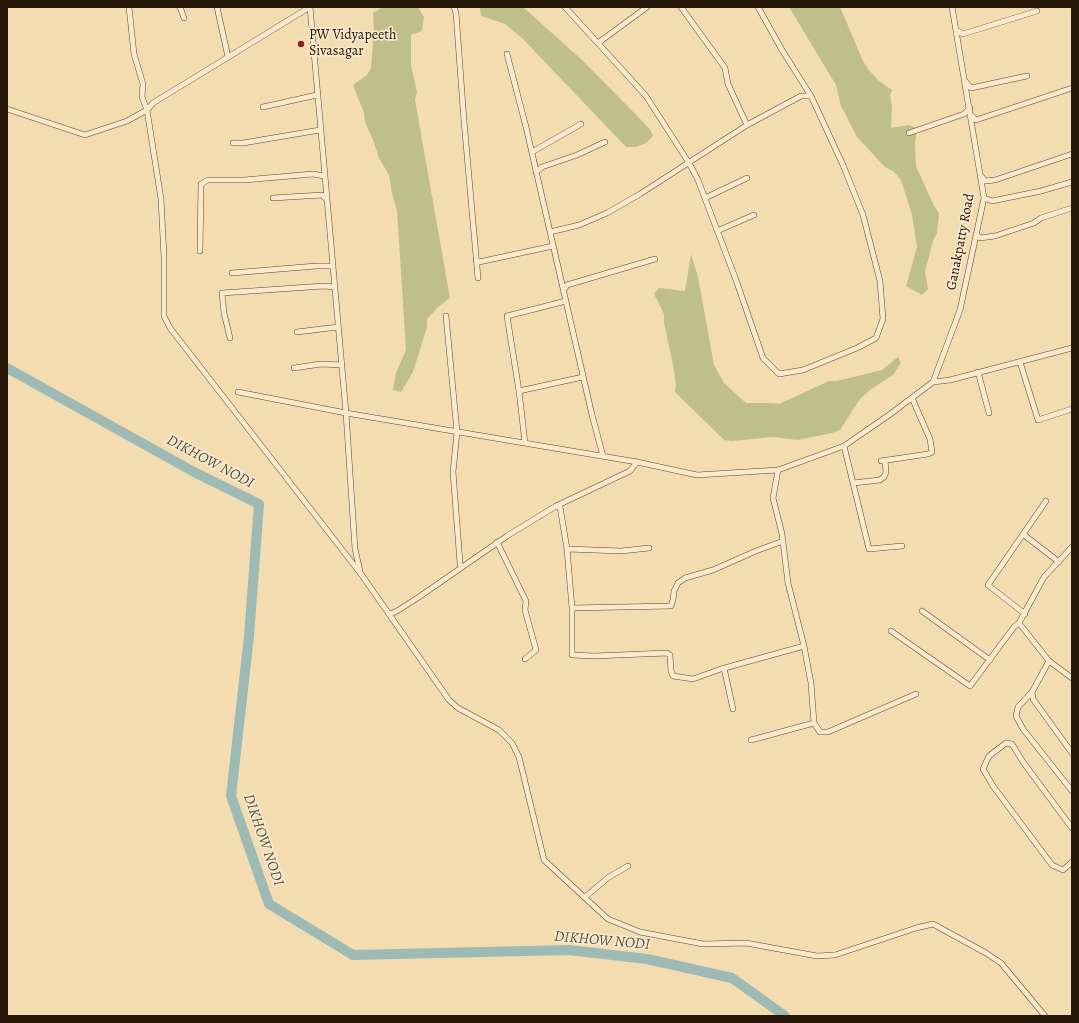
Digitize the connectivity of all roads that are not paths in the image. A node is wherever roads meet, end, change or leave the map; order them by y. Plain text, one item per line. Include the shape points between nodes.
1 (129, 7) edge
2 (180, 7) edge
3 (217, 7) edge
4 (310, 7) edge
5 (454, 7) edge
6 (565, 7) edge
7 (647, 7) edge
8 (681, 7) edge
9 (758, 7) edge
10 (952, 7) edge
11 (1038, 12) dead end
12 (184, 18) dead end
13 (956, 30) junction
14 (598, 43) junction
15 (507, 54) dead end
16 (228, 57) junction
17 (1026, 76) dead end
18 (965, 80) junction
19 (1072, 88) edge
20 (317, 95) junction
21 (811, 96) junction
22 (263, 107) dead end
23 (970, 108) junction
24 (7, 109) edge
25 (147, 110) junction
26 (971, 115) junction
27 (581, 124) dead end
28 (747, 125) junction
29 (320, 130) junction
30 (909, 133) dead end
31 (605, 142) dead end
32 (233, 143) dead end
33 (532, 152) junction
34 (1072, 154) edge
35 (689, 163) junction
36 (536, 172) junction
37 (324, 176) junction
38 (981, 176) junction
39 (747, 178) dead end
40 (1072, 182) edge
41 (273, 198) dead end
42 (705, 198) junction
43 (984, 198) junction
44 (326, 199) junction
45 (1072, 208) edge
46 (754, 215) dead end
47 (717, 231) junction
48 (550, 232) junction
49 (976, 234) junction
50 (553, 246) junction
51 (200, 251) dead end
52 (476, 259) junction
53 (655, 259) dead end
54 (332, 266) junction
55 (232, 273) dead end
56 (478, 278) dead end
57 (334, 287) junction
58 (563, 291) junction
59 (566, 301) junction
60 (446, 316) dead end
61 (338, 327) junction
62 (297, 332) dead end
63 (230, 338) dead end
64 (1072, 348) edge
65 (1020, 362) junction
66 (342, 365) junction
67 (294, 368) dead end
68 (978, 372) junction
69 (583, 377) junction
70 (933, 382) junction
71 (238, 392) dead end
72 (519, 392) junction
73 (912, 398) junction
74 (1072, 409) edge
75 (346, 413) junction
76 (989, 413) dead end
77 (457, 432) junction
78 (525, 444) junction
79 (844, 446) junction
80 (603, 456) junction
81 (637, 462) junction
82 (778, 470) junction
83 (853, 483) junction
84 (1046, 501) dead end
85 (556, 506) junction
86 (1024, 535) junction
87 (783, 541) junction
88 (497, 542) junction
89 (902, 546) dead end
90 (1072, 547) edge
91 (649, 548) dead end
92 (567, 549) junction
93 (1059, 562) junction
94 (461, 566) junction
95 (361, 574) junction
96 (572, 608) junction
97 (922, 611) dead end
98 (390, 614) junction
99 (1024, 614) junction
100 (1020, 623) junction
101 (891, 631) dead end
102 (804, 646) junction
103 (525, 659) dead end
104 (990, 660) junction
105 (1049, 661) junction
106 (724, 668) junction
107 (1072, 678) edge
108 (1032, 692) junction
109 (916, 694) dead end
110 (733, 709) dead end
111 (814, 723) junction
112 (751, 740) dead end
113 (1072, 753) edge
114 (1072, 791) edge
115 (1072, 828) edge
116 (1072, 862) edge
117 (628, 866) dead end
118 (585, 897) junction
119 (1046, 1016) edge

1 - 25 street via 134,54
2 - 12 street
3 - 16 street
4 - 16 street
4 - 20 street
5 - 52 street
6 - 14 street
7 - 14 street
8 - 28 street via 726,68 728,84
9 - 21 street
10 - 13 street, Ganakpatty Road
11 - 13 street via 963,34
13 - 18 street, Ganakpatty Road
14 - 35 street via 646,96
15 - 33 street
16 - 25 street via 153,103
17 - 18 street via 970,88
18 - 23 street, Ganakpatty Road
19 - 26 street via 976,120
20 - 22 street
20 - 29 street
21 - 28 street via 801,96
21 - 47 street via 863,215 880,281 883,319 876,338 803,370 779,374 763,358
23 - 26 street, Ganakpatty Road
23 - 30 street via 964,114
24 - 25 street via 85,135 127,122
25 - 95 street via 161,199 164,316 170,328
26 - 38 street, Ganakpatty Road
27 - 33 street
28 - 35 street
29 - 32 street
29 - 37 street
31 - 36 street via 542,167
33 - 36 street
34 - 38 street via 995,180 985,180
35 - 42 street
35 - 48 street via 607,213 579,225
36 - 48 street
37 - 44 street
37 - 51 street via 313,174 244,180 208,180 201,184
38 - 43 street, Ganakpatty Road
39 - 42 street
40 - 43 street via 992,201
41 - 44 street via 322,195
42 - 47 street
43 - 49 street, Ganakpatty Road
44 - 54 street
45 - 49 street via 1041,218 1034,224 995,236 980,238
46 - 47 street
48 - 50 street
49 - 70 street, Ganakpatty Road via 960,310
50 - 52 street via 479,262
50 - 58 street
52 - 56 street
53 - 58 street via 567,285
54 - 55 street
54 - 57 street
57 - 61 street
57 - 63 street via 222,293
58 - 59 street
59 - 69 street
59 - 72 street via 507,316
60 - 77 street
61 - 62 street
61 - 66 street
64 - 65 street
65 - 68 street
65 - 74 street via 1038,420
66 - 67 street via 321,364
66 - 75 street
68 - 70 street
68 - 76 street
69 - 72 street
69 - 80 street
70 - 73 street
71 - 75 street
72 - 78 street
73 - 79 street
73 - 83 street via 930,440 932,452 883,461 886,472 880,480
75 - 77 street
75 - 95 street via 355,549
77 - 78 street
77 - 94 street via 453,472
78 - 80 street
79 - 82 street
79 - 83 street
80 - 81 street
81 - 82 street via 697,475
81 - 85 street via 630,471
82 - 87 street via 773,498
83 - 89 street via 869,549
84 - 86 street
85 - 88 street
85 - 92 street via 560,508
86 - 93 street
86 - 99 street via 988,585
87 - 96 street via 713,570 685,578 678,583 671,606
87 - 102 street via 788,583
88 - 94 street
88 - 103 street via 526,601 536,650
90 - 93 street
91 - 92 street via 621,551
92 - 96 street
93 - 99 street via 1044,577
94 - 98 street via 419,597
95 - 98 street
96 - 106 street via 572,655 667,653 670,655 673,676 692,679
97 - 104 street
98 - 118 street via 449,700 458,708 499,730 512,743 519,757 544,860
99 - 100 street
100 - 104 street via 1014,627
100 - 105 street
101 - 104 street via 970,686
102 - 106 street
102 - 111 street via 811,683
105 - 107 street
105 - 108 street
106 - 110 street
108 - 113 street via 1033,699
108 - 114 street via 1018,707 1016,716 1023,729
109 - 111 street via 828,732 820,732
111 - 112 street
115 - 116 street via 1012,744 1006,743 989,756 983,769 1052,865 1063,870
117 - 118 street via 608,877
118 - 119 street via 608,919 640,932 703,944 746,943 818,956 835,955 932,924 1001,963

